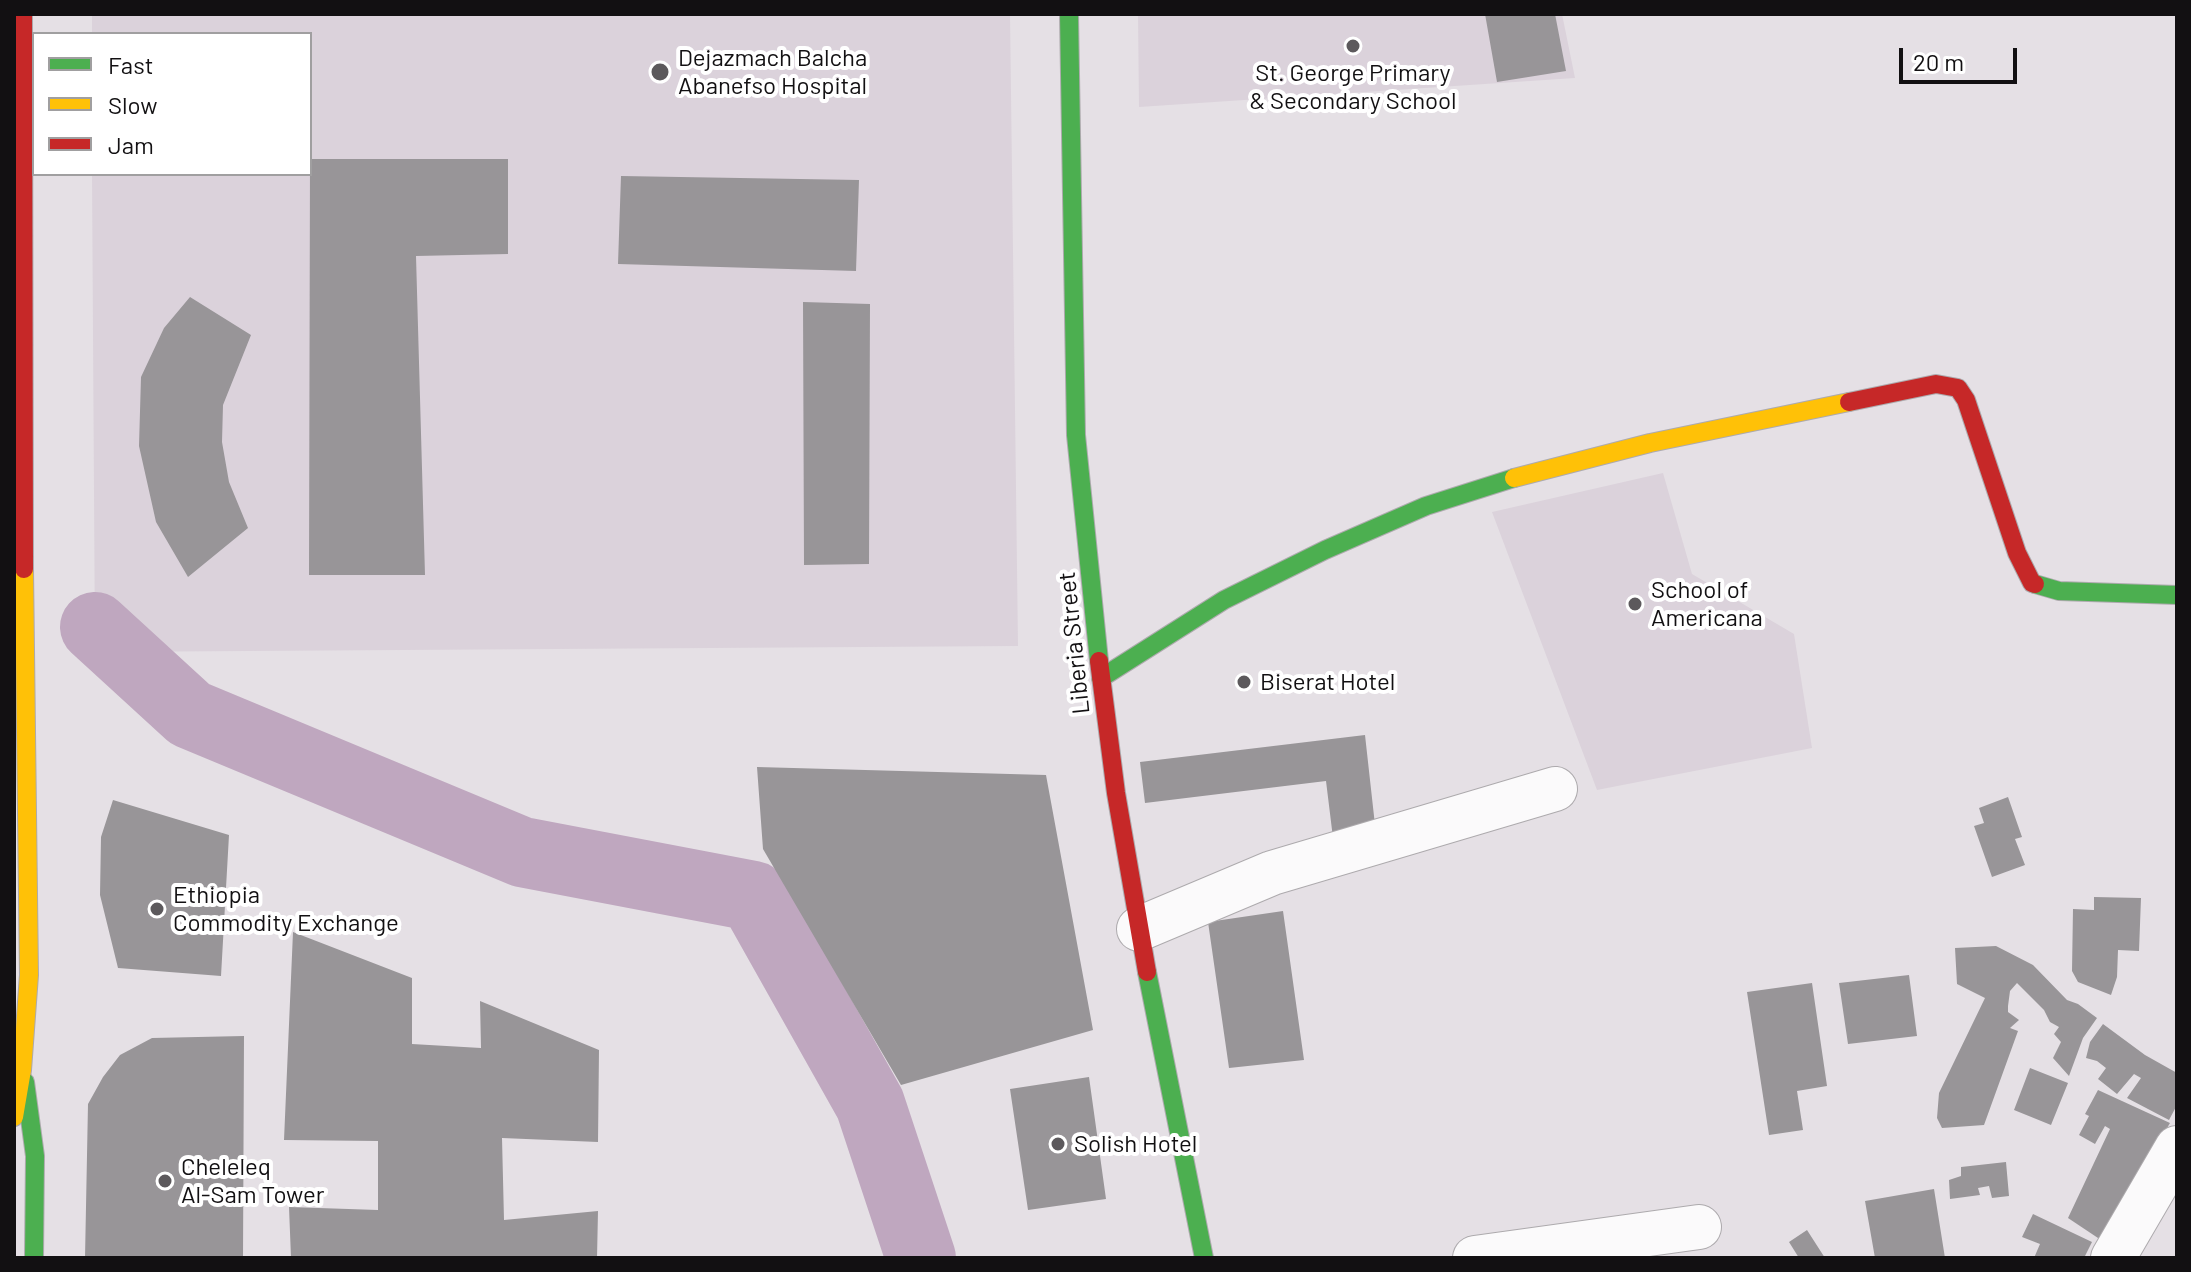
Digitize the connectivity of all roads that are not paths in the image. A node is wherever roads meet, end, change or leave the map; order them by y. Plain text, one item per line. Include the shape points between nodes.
1 (23, 14) edge
2 (1069, 14) edge
3 (2177, 595) edge
4 (1101, 678) junction
5 (1555, 789) dead end
6 (1139, 929) junction
7 (23, 1072) junction
8 (14, 1117) edge
9 (2177, 1148) edge
10 (1699, 1227) dead end
11 (34, 1258) edge
12 (1204, 1258) edge
13 (1475, 1258) edge
14 (2113, 1258) edge

1 - 7 street via 29,998
2 - 4 street, Liberia Street via 1076,435
3 - 4 street via 2059,591 2032,583 1966,400 1958,388 1936,384 1650,443 1546,468 1426,506 1224,600
4 - 6 street, Liberia Street
5 - 6 street via 1272,873
6 - 12 street, Liberia Street
7 - 8 street
7 - 11 street via 35,1156
9 - 14 street
10 - 13 street

